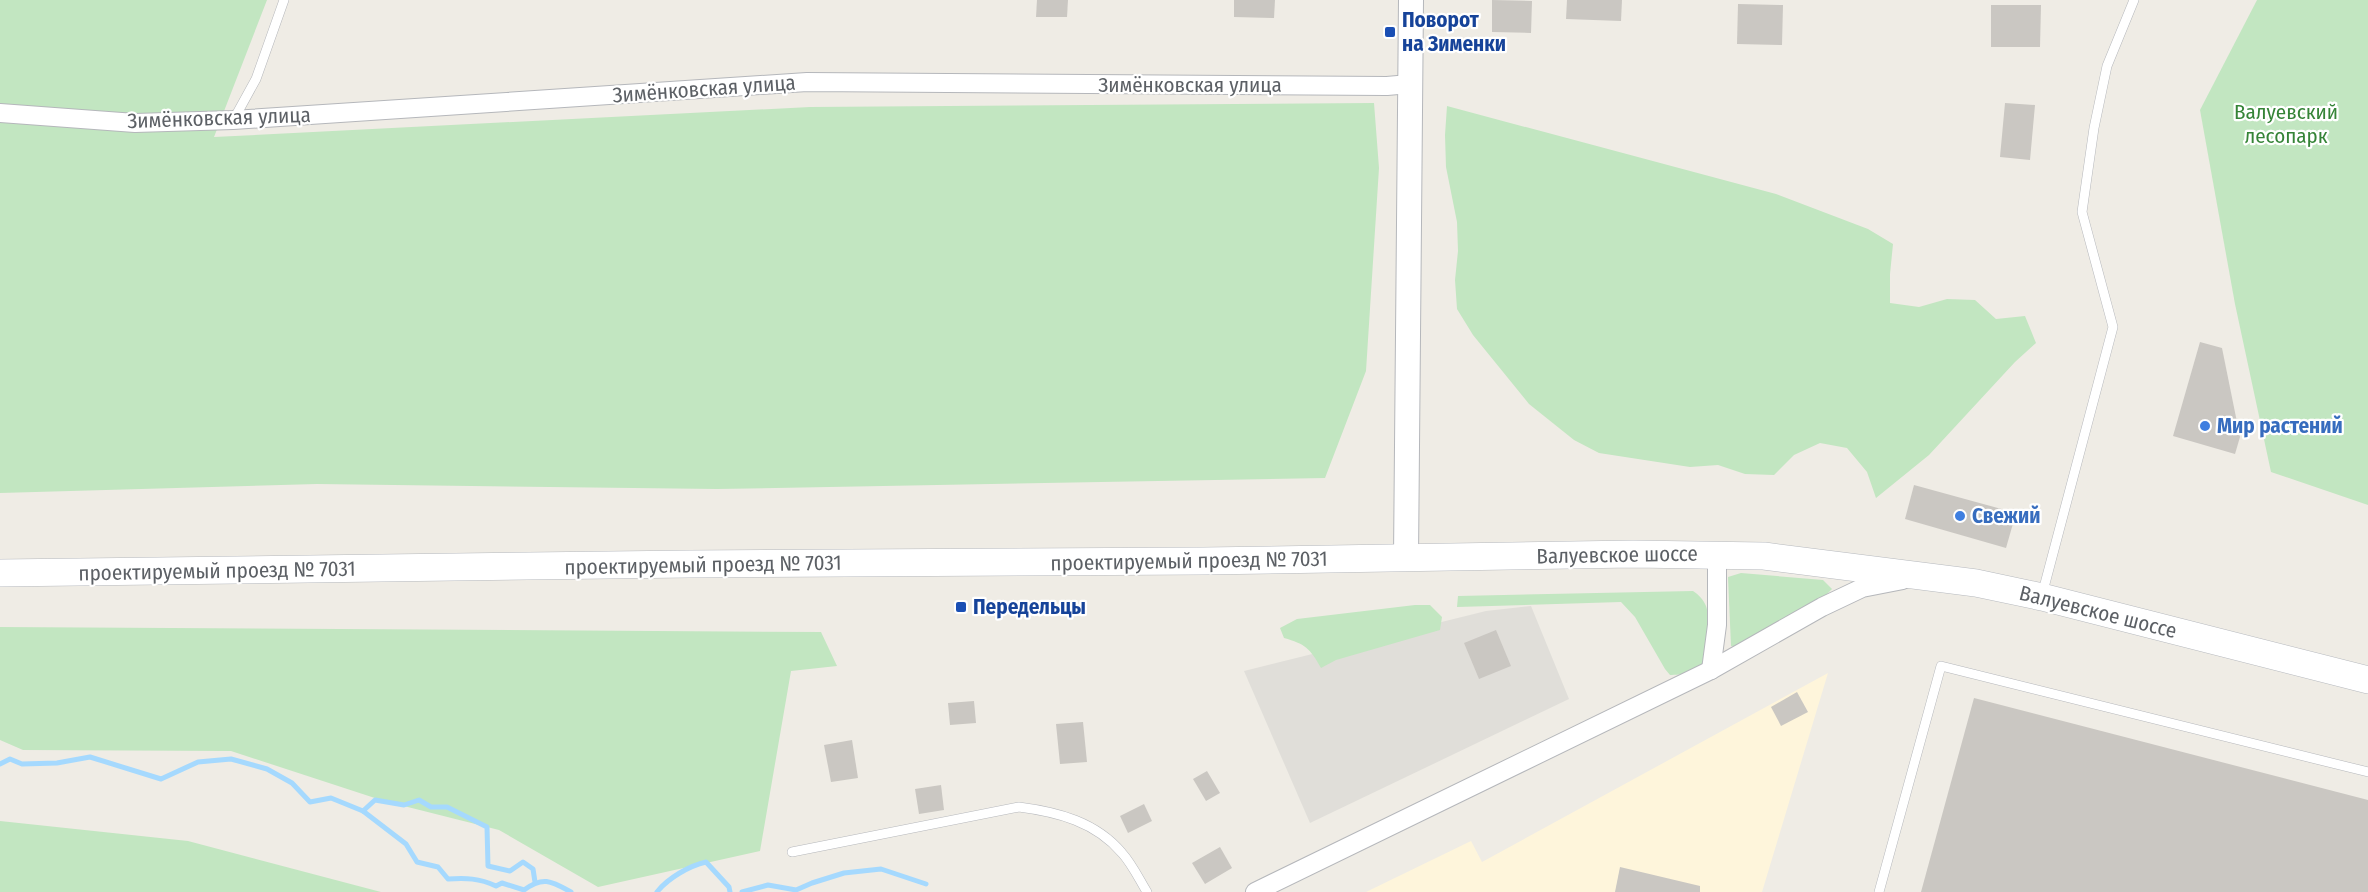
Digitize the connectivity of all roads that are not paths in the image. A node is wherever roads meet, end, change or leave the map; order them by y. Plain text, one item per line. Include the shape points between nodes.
1 (284, 0) edge
2 (2134, 0) edge
3 (1411, 2) edge
4 (1409, 84) junction
5 (0, 113) edge
6 (233, 120) junction
7 (1717, 554) junction
8 (1406, 558) junction
9 (0, 573) edge
10 (1927, 575) junction
11 (2042, 597) junction
12 (1711, 670) junction
13 (2368, 680) edge
14 (2368, 772) edge
15 (792, 852) dead end
16 (1147, 892) edge
17 (1255, 892) edge
18 (1879, 892) edge

1 - 6 lane via 256,79
2 - 11 lane via 2107,66 2082,212 2113,327
3 - 4 street
4 - 6 street, Зимёнковская улица via 807,82
4 - 8 street
5 - 6 street, Зимёнковская улица via 135,123
7 - 8 main road, Валуевское шоссе
7 - 10 main road, Валуевское шоссе
7 - 12 street via 1717,625
8 - 9 main road, проектируемый проезд № 7031
10 - 11 main road, Валуевское шоссе
10 - 12 street via 1862,588
11 - 13 main road, Валуевское шоссе
12 - 17 street
14 - 18 lane via 1941,666
15 - 16 lane via 1019,807 1052,811 1082,822 1122,853

